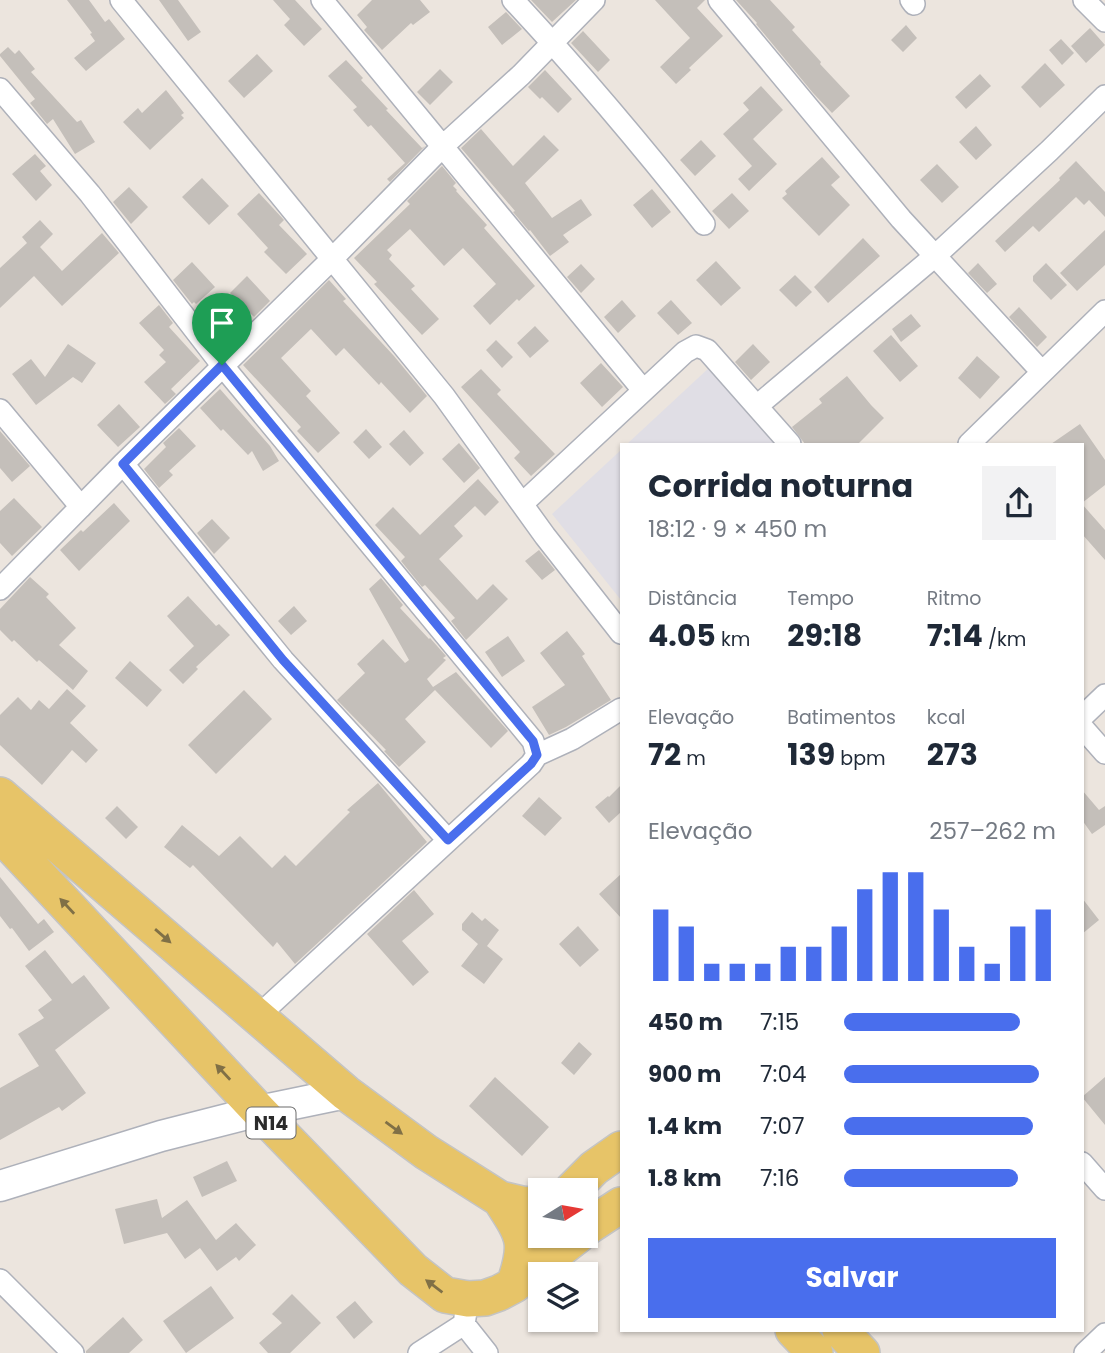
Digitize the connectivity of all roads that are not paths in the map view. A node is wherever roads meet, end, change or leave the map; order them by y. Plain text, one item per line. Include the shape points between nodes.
1 (121, 0) edge
2 (322, 0) edge
3 (513, 0) edge
4 (594, 0) edge
5 (719, 0) edge
6 (1084, 0) edge
7 (1105, 21) edge
8 (552, 42) junction
9 (0, 89) edge
10 (1105, 96) edge
11 (443, 146) junction
12 (704, 224) dead end
13 (935, 256) junction
14 (332, 258) junction
15 (1105, 311) edge
16 (222, 365) junction
17 (1042, 372) junction
18 (643, 390) junction
19 (757, 406) junction
20 (0, 410) edge
21 (789, 443) edge
22 (970, 443) edge
23 (123, 464) junction
24 (522, 504) junction
25 (81, 507) junction
26 (5, 575) edge
27 (620, 633) edge
28 (1105, 695) edge
29 (620, 710) edge
30 (1084, 715) edge
31 (1084, 729) edge
32 (1105, 753) edge
33 (537, 755) junction
34 (0, 795) edge
35 (448, 840) junction
36 (5, 847) edge
37 (257, 1017) junction
38 (346, 1093) junction
39 (258, 1111) junction
40 (620, 1150) edge
41 (1084, 1165) edge
42 (584, 1178) edge
43 (0, 1186) edge
44 (1105, 1189) edge
45 (500, 1199) junction
46 (528, 1205) edge
47 (620, 1206) edge
48 (598, 1220) edge
49 (562, 1248) edge
50 (0, 1280) edge
51 (514, 1285) junction
52 (466, 1312) junction
53 (795, 1332) edge
54 (842, 1332) edge
55 (1105, 1334) edge
56 (73, 1353) edge
57 (419, 1353) edge
58 (486, 1353) edge
59 (815, 1353) edge
60 (862, 1353) edge
61 (1085, 1353) edge

1 - 14 street
2 - 11 street
3 - 8 street
4 - 8 street
5 - 13 street
6 - 7 street
8 - 11 street
8 - 12 street
9 - 16 street via 90,194
10 - 13 street
11 - 14 street
11 - 18 street
13 - 17 street
13 - 19 street
14 - 16 street
14 - 24 street via 444,396
15 - 17 street
16 - 23 street
16 - 33 street via 533,741
17 - 22 street
18 - 19 street via 696,346 708,349
18 - 24 street
19 - 21 street
20 - 25 street
23 - 25 street
23 - 35 street via 283,660
24 - 27 street
25 - 26 street
28 - 30 street
29 - 33 street
31 - 32 street
33 - 35 street
34 -> 37 main road
35 - 37 street
39 -> 36 main road, N14
37 - 38 main road
38 - 39 main road
38 -> 45 main road
39 - 43 main road
52 -> 39 main road, N14 via 413,1270
40 - 42 main road
41 - 44 street
45 - 46 main road
45 - 51 main road via 523,1241
47 - 48 main road
49 - 51 main road
50 - 56 street
51 - 52 main road
52 - 57 street
52 - 58 street
53 - 59 main road
54 - 60 main road
55 - 61 street

